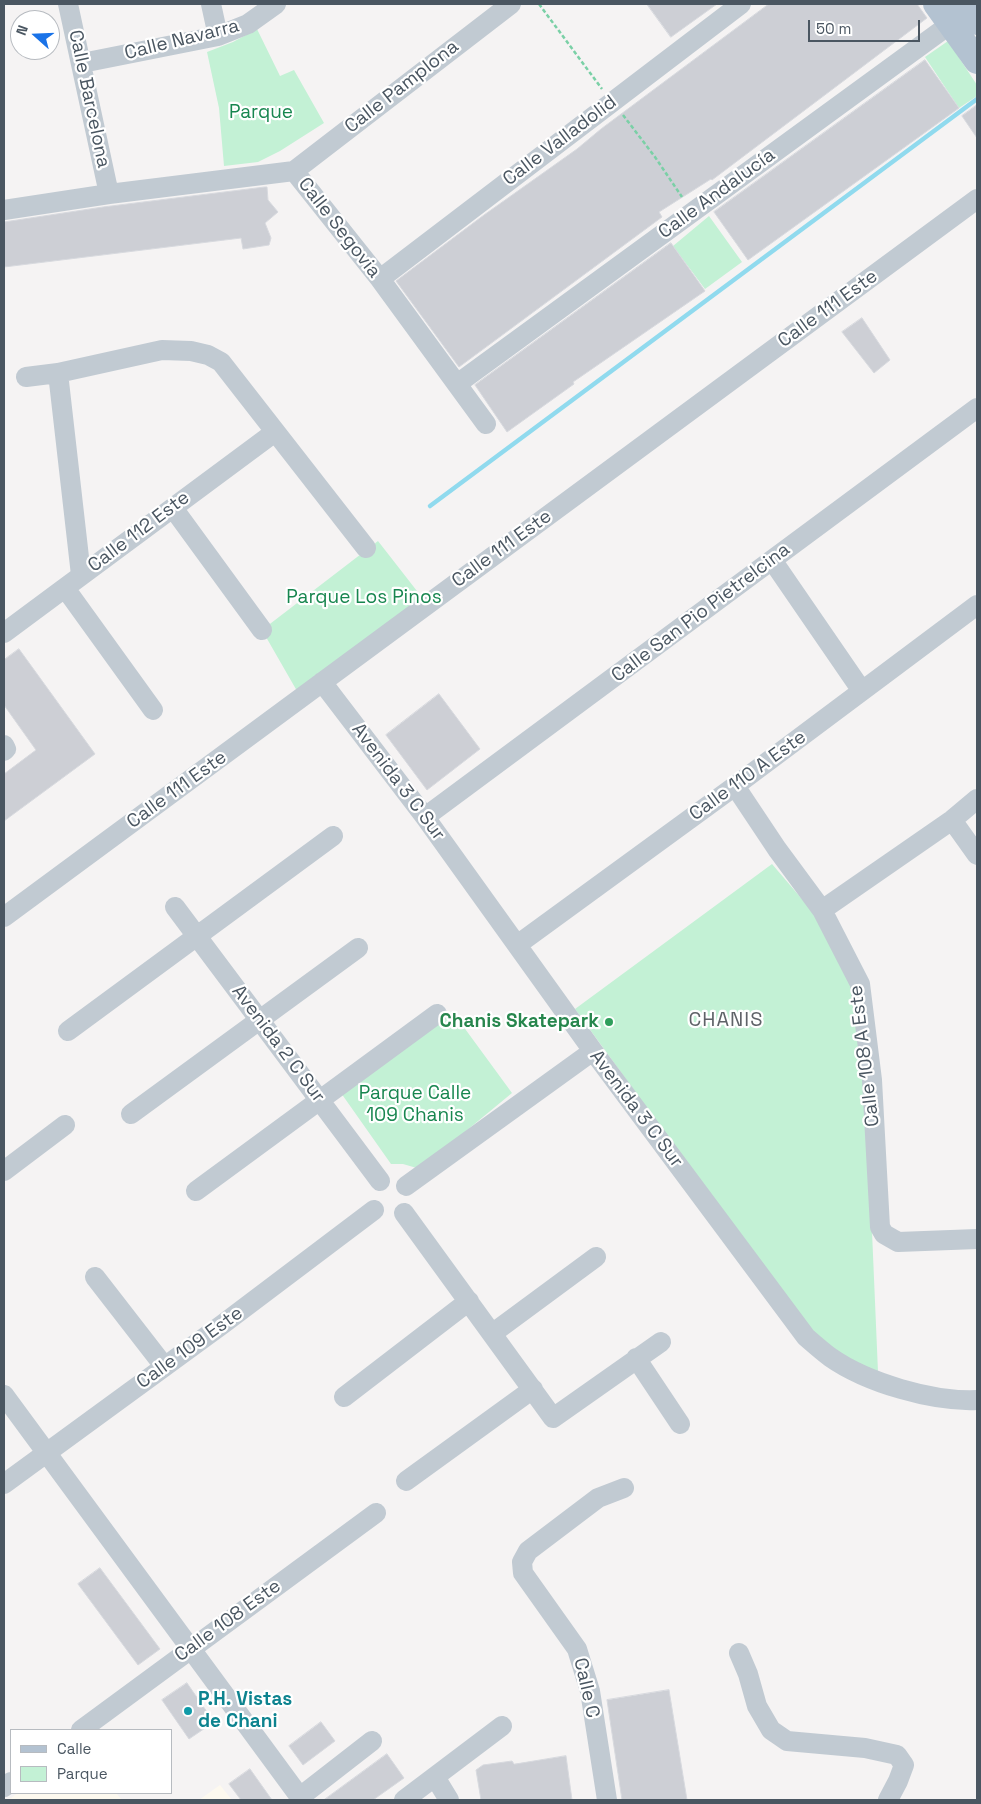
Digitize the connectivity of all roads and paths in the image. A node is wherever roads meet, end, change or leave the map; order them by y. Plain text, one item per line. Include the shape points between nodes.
1 (68, 4) edge
2 (210, 4) edge
3 (276, 4) edge
4 (511, 4) edge
5 (539, 4) edge
6 (741, 4) edge
7 (962, 11) edge
8 (218, 36) junction
9 (977, 61) edge
10 (82, 64) junction
11 (617, 108) junction
12 (294, 171) junction
13 (109, 194) junction
14 (682, 197) dead end
15 (977, 199) edge
16 (4, 210) edge
17 (380, 278) junction
18 (58, 372) junction
19 (26, 377) dead end
20 (457, 384) junction
21 (977, 408) edge
22 (486, 424) dead end
23 (275, 432) junction
24 (173, 508) junction
25 (366, 548) dead end
26 (772, 560) junction
27 (81, 576) junction
28 (65, 588) junction
29 (977, 605) edge
30 (262, 630) dead end
31 (4, 633) edge
32 (322, 682) junction
33 (862, 691) junction
34 (153, 710) dead end
35 (4, 745) edge
36 (4, 751) edge
37 (735, 786) junction
38 (977, 799) edge
39 (425, 817) junction
40 (952, 820) junction
41 (333, 836) dead end
42 (977, 855) edge
43 (175, 907) dead end
44 (822, 910) junction
45 (4, 917) edge
46 (197, 936) junction
47 (517, 945) junction
48 (358, 948) dead end
49 (437, 1014) dead end
50 (260, 1020) junction
51 (68, 1031) dead end
52 (593, 1051) junction
53 (319, 1100) junction
54 (131, 1114) dead end
55 (65, 1125) dead end
56 (4, 1171) edge
57 (380, 1181) junction
58 (406, 1186) junction
59 (196, 1191) dead end
60 (374, 1210) junction
61 (404, 1213) junction
62 (977, 1240) edge
63 (596, 1257) dead end
64 (95, 1277) dead end
65 (469, 1301) junction
66 (493, 1334) junction
67 (661, 1342) dead end
68 (636, 1358) junction
69 (164, 1366) junction
70 (533, 1388) junction
71 (4, 1395) edge
72 (344, 1397) dead end
73 (977, 1400) edge
74 (680, 1424) dead end
75 (46, 1452) junction
76 (406, 1481) dead end
77 (4, 1484) edge
78 (624, 1488) dead end
79 (376, 1512) dead end
80 (190, 1650) junction
81 (739, 1653) dead end
82 (502, 1726) dead end
83 (82, 1729) edge
84 (372, 1741) dead end
85 (435, 1777) junction
86 (301, 1798) edge
87 (404, 1800) edge
88 (449, 1800) edge
89 (607, 1800) edge
90 (888, 1800) edge

1 - 10 street, Calle Barcelona
2 - 8 street
3 - 8 street, Calle Navarra via 248,24
4 - 12 street, Calle Pamplona
5 - 11 path
6 - 11 street, Calle Valladolid
7 - 9 main road
7 - 20 street, Calle Andalucía
8 - 10 street, Calle Navarra
10 - 13 street, Calle Barcelona
11 - 14 path
11 - 17 street, Calle Valladolid
12 - 13 street, Calle Segovia
12 - 17 street, Calle Segovia
13 - 16 street, Calle Segovia
15 - 32 street, Calle 111 Este
17 - 20 street, Calle Segovia
18 - 19 street
18 - 23 street via 162,350 208,355 221,362
18 - 27 street
20 - 22 street, Calle Segovia
21 - 26 street, Calle San Pio Pietrelcina
23 - 24 street, Calle 112 Este
23 - 25 street
24 - 27 street, Calle 112 Este
24 - 30 street
26 - 33 street
26 - 39 street, Calle San Pio Pietrelcina
27 - 28 street, Calle 112 Este
28 - 31 street, Calle 112 Este
28 - 34 street
29 - 33 street, Calle 110 A Este
32 - 39 street, Avenida 3 C Sur
32 - 45 street, Calle 111 Este
33 - 37 street, Calle 110 A Este
35 - 36 street
37 - 44 street, Calle 108 A Este
37 - 47 street, Calle 110 A Este
38 - 40 street
39 - 47 street, Avenida 3 C Sur
40 - 42 street
40 - 44 street
41 - 46 street
43 - 46 street, Avenida 2 C Sur
44 - 62 street, Calle 108 A Este via 860,984 872,1080 880,1226 884,1234 898,1242
46 - 50 street, Avenida 2 C Sur
46 - 51 street
47 - 52 street, Avenida 3 C Sur
48 - 50 street
49 - 53 street
50 - 53 street, Avenida 2 C Sur
50 - 54 street
52 - 58 street
52 - 73 street, Avenida 3 C Sur via 806,1337 831,1357 863,1375 908,1391 961,1401
53 - 57 street, Avenida 2 C Sur
53 - 59 street
55 - 56 street
57 - 58 street via 394,1179
57 - 60 street via 372,1191
58 - 61 street via 410,1203
60 - 61 street via 385,1218
60 - 69 street, Calle 109 Este
61 - 65 street
63 - 66 street
64 - 69 street
65 - 66 street
65 - 72 street
66 - 70 street
67 - 68 street
68 - 70 street via 553,1418
68 - 74 street
69 - 75 street, Calle 109 Este
70 - 76 street
71 - 75 street
75 - 77 street, Calle 109 Este
75 - 80 street
78 - 89 street, Calle C via 598,1498 528,1551 522,1562 524,1573 577,1649 590,1691
79 - 80 street, Calle 108 Este
80 - 83 street, Calle 108 Este
80 - 86 street
81 - 90 street via 757,1706 771,1730 786,1741 866,1748 898,1755 904,1765
82 - 85 street
84 - 86 street
85 - 87 street
85 - 88 street

